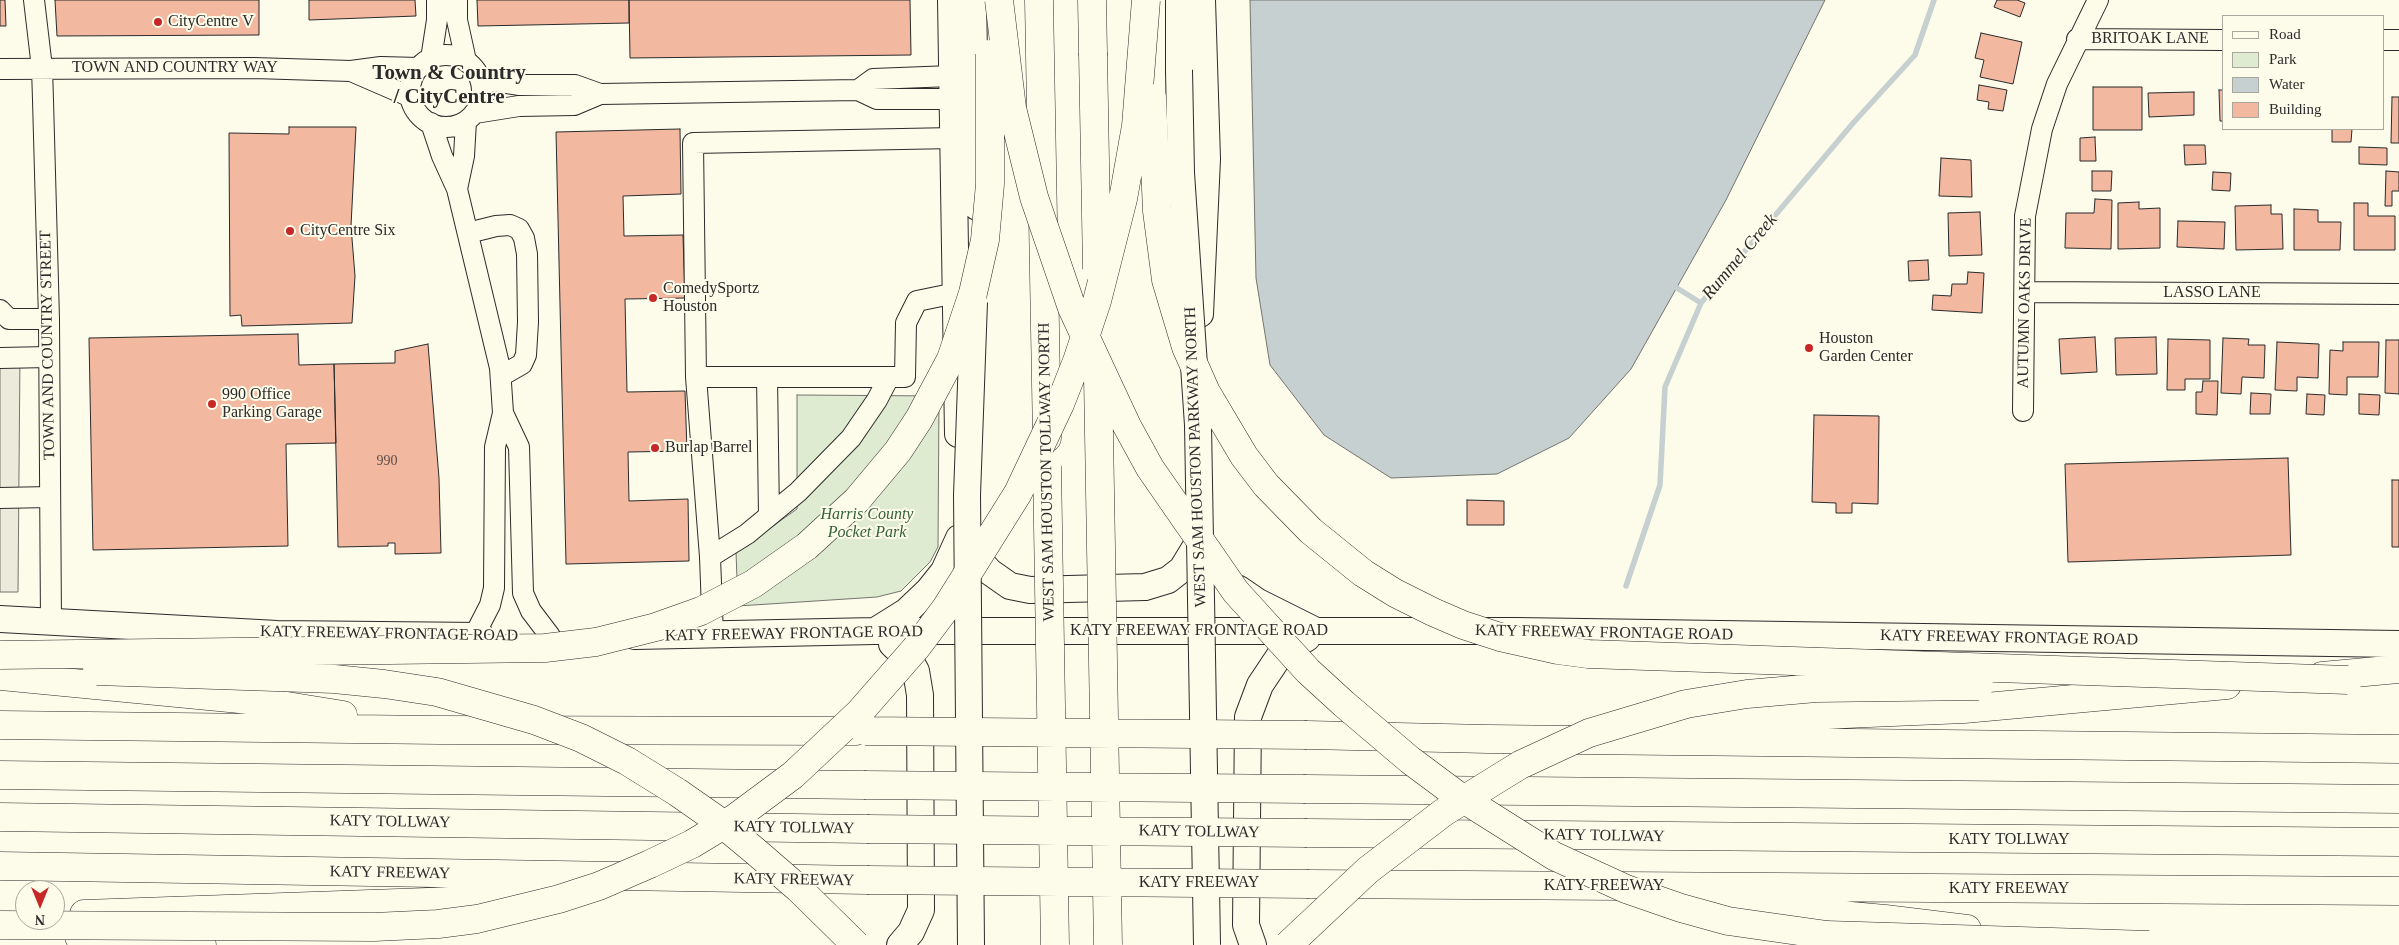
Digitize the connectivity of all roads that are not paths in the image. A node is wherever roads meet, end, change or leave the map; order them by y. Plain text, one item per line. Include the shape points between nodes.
1 (34, 0) edge
2 (437, 0) edge
3 (456, 0) edge
4 (951, 0) edge
5 (973, 0) edge
6 (989, 0) edge
7 (999, 0) edge
8 (1039, 0) edge
9 (1092, 0) edge
10 (1147, 0) edge
11 (1179, 0) edge
12 (1202, 0) edge
13 (2098, 0) edge
14 (2077, 39) junction
15 (2222, 40) edge
16 (2384, 40) edge
17 (2399, 40) edge
18 (466, 61) junction
19 (425, 64) junction
20 (42, 68) junction
21 (0, 69) edge
22 (350, 71) junction
23 (480, 79) junction
24 (952, 87) junction
25 (600, 94) junction
26 (411, 97) junction
27 (470, 117) junction
28 (431, 124) junction
29 (954, 138) junction
30 (457, 189) junction
31 (468, 233) junction
32 (956, 292) junction
33 (2025, 292) junction
34 (2399, 294) edge
35 (0, 310) edge
36 (48, 319) junction
37 (48, 357) junction
38 (0, 358) edge
39 (501, 376) junction
40 (696, 377) junction
41 (767, 377) junction
42 (889, 377) junction
43 (2023, 410) dead end
44 (503, 413) junction
45 (50, 497) junction
46 (0, 498) edge
47 (769, 516) junction
48 (959, 538) junction
49 (1196, 546) junction
50 (710, 557) junction
51 (0, 619) edge
52 (51, 622) junction
53 (875, 631) junction
54 (961, 631) junction
55 (1193, 631) junction
56 (1318, 631) junction
57 (474, 636) junction
58 (550, 636) junction
59 (713, 636) junction
60 (2399, 644) edge
61 (0, 655) edge
62 (0, 668) edge
63 (2399, 669) edge
64 (0, 676) edge
65 (2348, 680) junction
66 (2399, 681) edge
67 (0, 725) edge
68 (439, 730) junction
69 (1488, 739) junction
70 (2399, 749) edge
71 (0, 775) edge
72 (2399, 799) edge
73 (0, 816) edge
74 (2399, 842) edge
75 (0, 866) edge
76 (742, 879) junction
77 (1535, 886) junction
78 (2399, 891) edge
79 (65, 915) edge
80 (15, 916) edge
81 (0, 917) edge
82 (0, 925) edge
83 (0, 932) edge
84 (202, 945) edge
85 (856, 945) edge
86 (900, 945) edge
87 (964, 945) edge
88 (971, 945) edge
89 (1055, 945) edge
90 (1108, 945) edge
91 (1201, 945) edge
92 (1206, 945) edge
93 (1254, 945) edge
94 (1288, 945) edge
95 (2093, 945) edge
96 (2149, 945) edge

1 - 20 street, TOWN AND COUNTRY STREET
2 - 19 street via 437,20
3 - 18 street
4 - 24 main road
5 - 88 main road, bridge via 977,214 967,495
6 - 61 highway, bridge via 988,210 980,270 951,359 914,427 857,500 807,546 760,580 701,611 656,627 596,642 545,648
7 - 96 highway, bridge via 1012,108 1039,214 1075,316 1132,434 1164,490 1236,592 1308,671 1410,760 1457,796 1554,856 1626,890 1728,921 1835,936
8 - 89 highway, WEST SAM HOUSTON TOLLWAY NORTH, bridge
9 - 90 highway, bridge
10 - 65 highway, bridge via 1156,211 1166,280 1186,347 1224,424 1266,485 1338,554 1396,593 1463,625 1500,637 1588,654
10 - 82 highway, bridge via 1136,126 1119,219 1090,324 1060,404 1018,492 946,608 859,713 793,775 735,818 650,864 559,899 477,919 374,927
11 - 92 main road, WEST SAM HOUSTON PARKWAY NORTH, bridge via 1182,173 1198,425
12 - 49 main road via 1207,159
13 - 14 street, AUTUMN OAKS DRIVE
14 - 15 street, BRITOAK LANE
14 - 33 street, AUTUMN OAKS DRIVE via 2057,84 2036,158 2025,216
16 - 17 street
18 - 19 street via 446,55
18 - 23 street
19 - 22 street, TOWN AND COUNTRY WAY
19 - 26 street via 413,77
20 - 21 street, TOWN AND COUNTRY WAY
20 - 22 street, TOWN AND COUNTRY WAY
20 - 36 street, TOWN AND COUNTRY STREET
22 - 26 street, TOWN AND COUNTRY WAY
23 - 25 street via 520,85 575,85
23 - 27 street via 483,91 480,103
24 - 25 street via 873,79 858,90
24 - 29 main road
25 - 27 street via 574,105 519,106
26 - 28 street via 421,116
27 - 28 street via 448,126
27 - 30 street
28 - 30 street
29 - 32 main road
29 - 40 street via 694,143
30 - 31 street
31 - 39 street
31 - 39 street via 510,225 519,228 524,238 527,254 526,355 522,364
32 - 42 street via 917,301 906,323 905,377
32 - 48 main road
33 - 34 street, LASSO LANE
33 - 43 street, AUTUMN OAKS DRIVE
35 - 36 street via 10,319
36 - 37 street, TOWN AND COUNTRY STREET
37 - 38 street
37 - 45 street, TOWN AND COUNTRY STREET
39 - 44 street
40 - 41 street
40 - 50 street
41 - 42 street
41 - 47 street
42 - 47 street via 851,438 798,492
44 - 57 street via 495,448 494,588 490,605
44 - 58 street via 519,447 523,593 531,611
45 - 46 street
45 - 52 street, TOWN AND COUNTRY STREET
47 - 50 street
48 - 49 main road via 990,572 1010,586 1030,590 1144,587 1168,580 1182,569
48 - 53 main road via 944,571 928,591 907,610
48 - 54 main road
49 - 55 main road
49 - 56 main road via 1224,579 1258,602
50 - 59 street
51 - 52 main road, KATY FREEWAY FRONTAGE ROAD
52 - 57 main road, KATY FREEWAY FRONTAGE ROAD via 277,634
53 - 54 main road, KATY FREEWAY FRONTAGE ROAD
53 - 59 main road, KATY FREEWAY FRONTAGE ROAD
53 - 86 main road via 911,662 919,683 921,910 911,932
54 - 55 main road, KATY FREEWAY FRONTAGE ROAD
54 - 87 main road
55 - 56 main road, KATY FREEWAY FRONTAGE ROAD
55 - 91 main road
56 - 60 main road, KATY FREEWAY FRONTAGE ROAD
56 - 93 main road via 1280,655 1260,685 1248,716 1246,925
57 - 58 main road, KATY FREEWAY FRONTAGE ROAD
58 - 59 main road, KATY FREEWAY FRONTAGE ROAD
62 - 85 highway, bridge via 334,679 437,692 487,705 580,738 627,761 677,792 755,851
63 - 69 highway via 1964,709 1750,718
64 - 68 highway via 250,700
65 - 66 highway
65 - 94 highway, bridge via 1816,688 1686,704 1589,733 1485,785 1368,870
67 - 68 highway
68 - 69 highway, bridge via 865,731
69 - 70 highway
71 - 72 highway, bridge
73 - 74 highway, KATY TOLLWAY, bridge via 867,829
75 - 76 highway, KATY FREEWAY
76 - 77 highway, KATY FREEWAY, bridge
76 - 79 highway via 456,901
77 - 78 highway, KATY FREEWAY
77 - 95 highway via 1885,919
80 - 81 highway
83 - 84 highway

